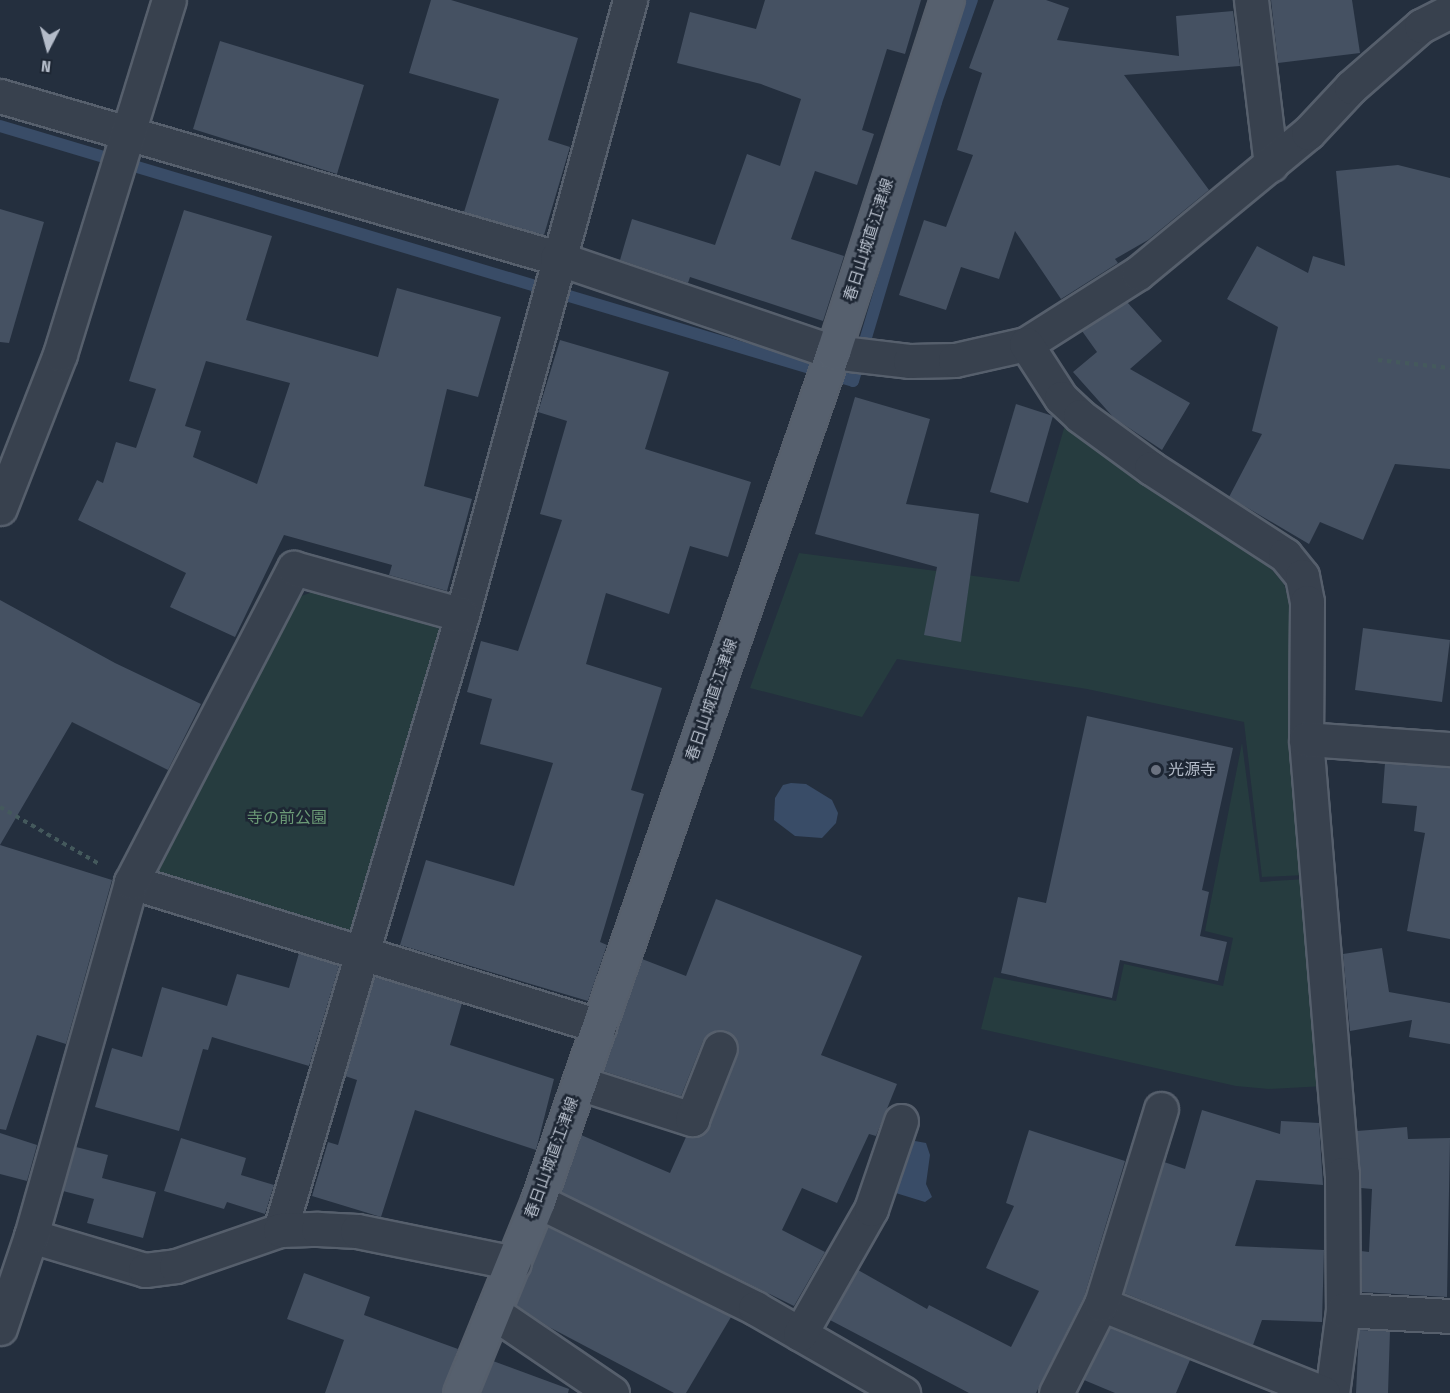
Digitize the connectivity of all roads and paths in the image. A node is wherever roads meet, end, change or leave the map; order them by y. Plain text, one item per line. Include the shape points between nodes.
1 (169, 0) edge
2 (630, 0) edge
3 (947, 0) edge
4 (1251, 0) edge
5 (1450, 10) edge
6 (0, 96) edge
7 (127, 134) junction
8 (1271, 165) junction
9 (557, 258) junction
10 (1026, 344) junction
11 (833, 352) junction
12 (1378, 360) dead end
13 (1450, 368) edge
14 (0, 508) edge
15 (462, 615) junction
16 (1306, 739) junction
17 (1450, 749) edge
18 (0, 807) edge
19 (131, 882) junction
20 (361, 955) junction
21 (599, 1026) junction
22 (720, 1048) dead end
23 (579, 1083) junction
24 (1161, 1109) dead end
25 (901, 1121) dead end
26 (538, 1201) junction
27 (280, 1230) junction
28 (31, 1236) junction
29 (514, 1263) junction
30 (1101, 1304) junction
31 (1343, 1310) junction
32 (493, 1312) junction
33 (1450, 1316) edge
34 (0, 1328) edge
35 (801, 1334) junction
36 (460, 1393) edge
37 (612, 1393) edge
38 (903, 1393) edge
39 (1056, 1393) edge
40 (1323, 1393) edge
41 (1332, 1393) edge

1 - 7 street
2 - 9 street
3 - 11 main road, 春日山城直江津線
4 - 8 street
5 - 8 street via 1421,26
6 - 7 street
7 - 9 street
7 - 14 street via 60,354
8 - 10 street via 1138,273
9 - 11 street
9 - 15 street
10 - 11 street via 955,360
10 - 16 street via 1061,398 1080,416 1151,468 1285,555 1302,576 1307,602
11 - 21 main road, 春日山城直江津線
12 - 13 path
15 - 19 street via 294,568
15 - 20 street
16 - 17 street
16 - 31 street via 1342,1174
18 - 19 path
19 - 20 street
19 - 28 street
20 - 21 street
20 - 27 street
21 - 23 main road, 春日山城直江津線
22 - 23 street via 692,1119
23 - 26 main road, 春日山城直江津線
24 - 30 street
25 - 35 street via 871,1209
26 - 29 main road, 春日山城直江津線
26 - 35 street
27 - 28 street via 159,1270 117,1265
27 - 29 street via 357,1231
28 - 34 street
29 - 32 main road, 春日山城直江津線
30 - 39 street
30 - 40 street
31 - 33 street
31 - 41 street
32 - 36 main road, 春日山城直江津線
32 - 37 street
35 - 38 street

